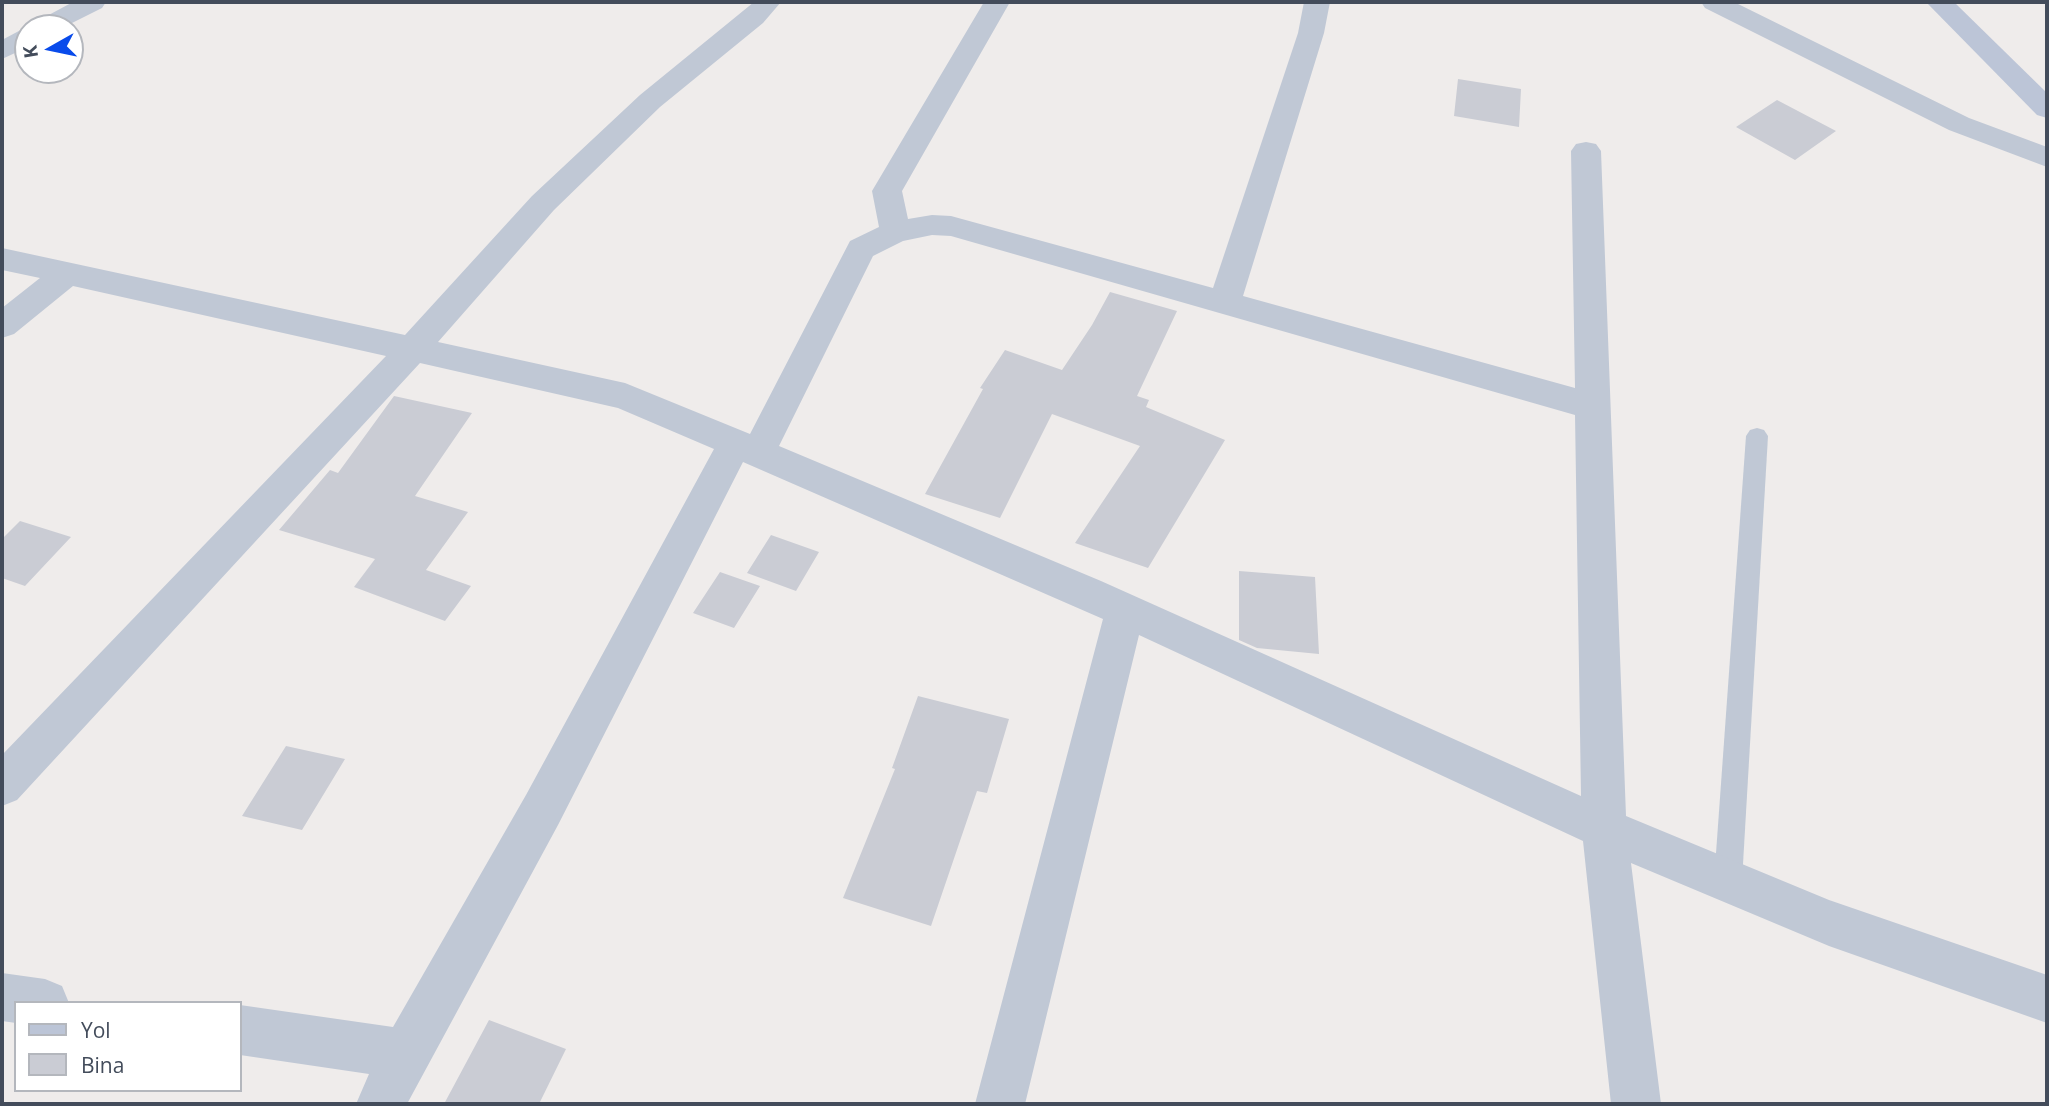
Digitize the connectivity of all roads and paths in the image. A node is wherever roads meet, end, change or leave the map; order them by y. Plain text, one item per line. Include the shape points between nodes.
1 (93, 2) edge
2 (768, 2) edge
3 (997, 2) edge
4 (1317, 2) edge
5 (1714, 2) edge
6 (1939, 2) edge
7 (69, 14) edge
8 (2047, 109) edge
9 (1586, 151) dead end
10 (2047, 158) edge
11 (895, 232) junction
12 (2, 259) edge
13 (67, 274) junction
14 (1225, 303) junction
15 (2, 326) edge
16 (412, 350) junction
17 (1592, 405) junction
18 (1758, 436) dead end
19 (746, 448) junction
20 (1125, 610) junction
21 (2, 785) edge
22 (1604, 828) junction
23 (1728, 881) junction
24 (2, 997) edge
25 (2047, 999) edge
26 (31, 1001) edge
27 (242, 1030) edge
28 (405, 1054) junction
29 (381, 1104) edge
30 (1000, 1104) edge
31 (1636, 1104) edge

1 - 7 street
2 - 16 street via 597,149 497,252
3 - 11 street via 887,191
4 - 14 street
5 - 10 street via 1959,124
6 - 8 main road
9 - 17 street
11 - 14 street via 951,226
11 - 19 street via 861,249
12 - 13 street
13 - 15 street
13 - 16 street
14 - 17 street
16 - 19 street via 625,396
16 - 21 street
17 - 22 street
18 - 23 lane
19 - 20 street
19 - 28 street
20 - 22 street
20 - 30 street
22 - 23 street
22 - 31 street
23 - 25 street via 1829,923
24 - 26 street
27 - 28 street
28 - 29 street

